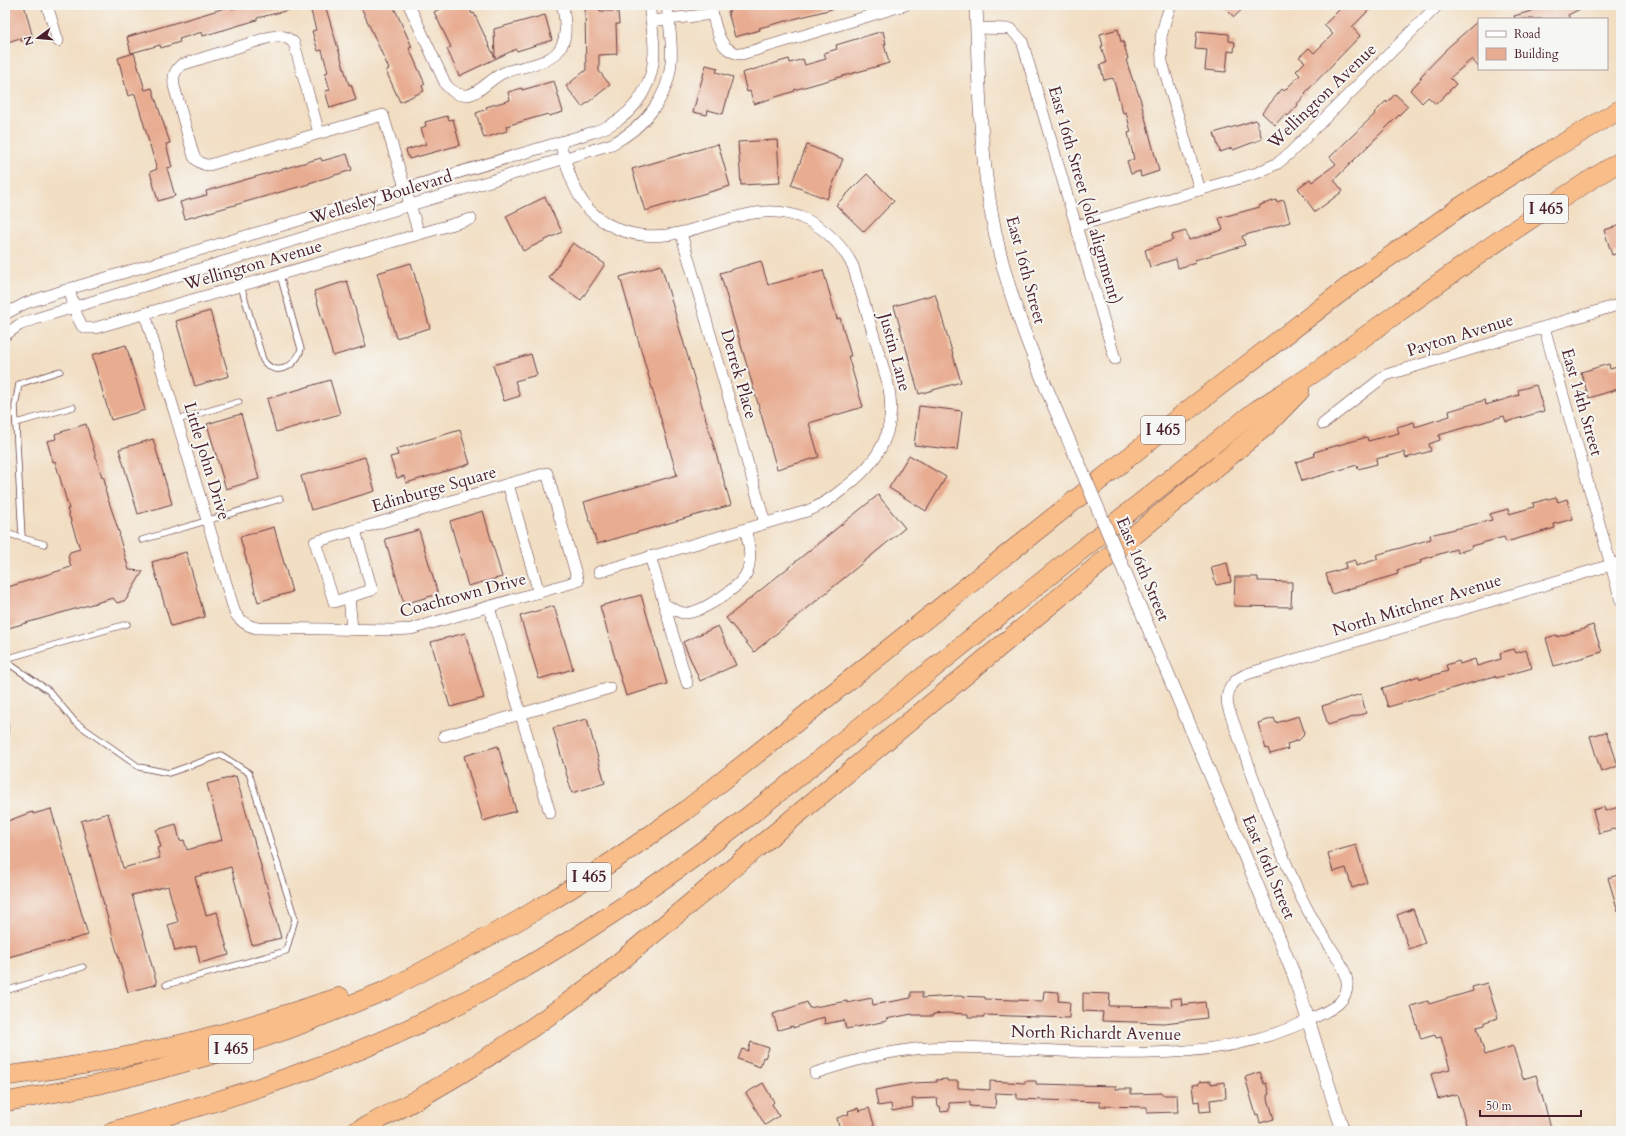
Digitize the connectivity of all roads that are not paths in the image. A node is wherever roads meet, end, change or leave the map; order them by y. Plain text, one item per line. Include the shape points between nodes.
1 (47, 5) edge
2 (409, 5) edge
3 (563, 5) edge
4 (649, 5) edge
5 (667, 5) edge
6 (905, 5) edge
7 (976, 5) edge
8 (1171, 5) edge
9 (1438, 5) edge
10 (712, 9) edge
11 (874, 10) edge
12 (669, 18) junction
13 (651, 21) junction
14 (977, 28) junction
15 (58, 41) dead end
16 (1621, 108) edge
17 (319, 133) junction
18 (560, 143) junction
19 (565, 160) junction
20 (1621, 161) edge
21 (406, 189) junction
22 (1200, 190) junction
23 (411, 206) junction
24 (471, 219) dead end
25 (1077, 226) junction
26 (681, 233) junction
27 (420, 234) junction
28 (280, 275) junction
29 (241, 286) junction
30 (69, 289) junction
31 (1621, 304) edge
32 (74, 307) junction
33 (5, 314) edge
34 (145, 314) junction
35 (1544, 327) junction
36 (5, 335) edge
37 (1115, 358) dead end
38 (1324, 366) junction
39 (60, 371) dead end
40 (239, 402) dead end
41 (73, 407) dead end
42 (177, 420) junction
43 (16, 423) junction
44 (1323, 424) dead end
45 (508, 484) junction
46 (280, 499) dead end
47 (207, 521) junction
48 (765, 523) junction
49 (745, 529) junction
50 (355, 530) junction
51 (5, 533) edge
52 (22, 538) junction
53 (142, 540) dead end
54 (44, 544) dead end
55 (650, 556) junction
56 (1616, 564) edge
57 (599, 572) dead end
58 (539, 593) junction
59 (349, 597) junction
60 (1621, 600) edge
61 (664, 604) junction
62 (489, 607) junction
63 (238, 618) joint
64 (127, 624) dead end
65 (352, 629) junction
66 (5, 660) edge
67 (687, 683) dead end
68 (610, 688) dead end
69 (520, 714) junction
70 (5, 725) edge
71 (5, 732) edge
72 (444, 736) dead end
73 (550, 813) dead end
74 (444, 959) junction
75 (83, 967) dead end
76 (1345, 973) joint
77 (166, 985) dead end
78 (5, 990) edge
79 (1309, 1020) junction
80 (815, 1073) dead end
81 (5, 1076) edge
82 (5, 1102) edge
83 (113, 1131) edge
84 (356, 1131) edge
85 (1343, 1131) edge

1 - 15 street
2 - 3 street via 446,85 452,92 470,95 502,73 550,58 561,47 566,29
4 - 13 street, Wellesley Boulevard
5 - 12 street, Wellesley Boulevard
6 - 11 street
7 - 14 street, East 16th Street
8 - 22 street via 1161,37 1162,62
9 - 22 street, Wellington Avenue via 1284,158 1257,173
10 - 11 street via 724,46 732,52 742,54
10 - 12 street
12 - 13 street
12 - 19 street, Wellesley Boulevard via 672,54 669,74 658,102 648,118 636,130 612,144
13 - 18 street, Wellesley Boulevard via 653,60 649,79 640,98 626,114 609,126
14 - 25 street, East 16th Street (old alignment) via 1011,29 1022,41
14 - 79 street, East 16th Street, bridge via 984,169 995,233 1023,331 1255,880
16 - 74 highway, I 465 via 1460,207 1332,298 685,811 584,880 514,923
17 - 17 street via 294,44 281,35 181,65 174,71 174,86 194,157 204,165
17 - 21 street via 383,115
18 - 19 street, Justin Lane
18 - 21 street, Wellesley Boulevard
19 - 23 street, Wellesley Boulevard
19 - 26 street, Justin Lane via 582,201 604,222 635,234 659,236
20 - 38 highway, I 465 via 1445,278
21 - 23 street
21 - 30 street, Wellesley Boulevard
22 - 25 street, Wellington Avenue
23 - 27 street
23 - 32 street, Wellesley Boulevard
24 - 27 street, Wellington Avenue
25 - 37 street, East 16th Street (old alignment)
26 - 48 street, Derrek Place
26 - 48 street, Justin Lane via 766,211 804,218 825,231 843,249 853,266 888,380 891,399 890,424 886,439 867,469 820,506
27 - 28 street, Wellington Avenue
28 - 29 street, Wellington Avenue
28 - 29 lane via 301,349 299,357 289,366 274,369 267,366 263,360
29 - 34 street, Wellington Avenue
30 - 32 street, Wellington Avenue
30 - 33 street, Wellesley Boulevard via 26,303
31 - 35 street, Payton Avenue
32 - 34 street, Wellington Avenue via 82,326 90,329
32 - 36 street, Wellesley Boulevard via 26,322
34 - 42 street, Little John Drive
35 - 44 street, Payton Avenue via 1386,375
35 - 56 street, East 14th Street
38 - 83 highway, I 465 via 1254,412 710,845 585,931 486,989 386,1039 292,1077 239,1095
38 - 84 highway via 1266,426 594,984 475,1066
39 - 43 lane via 19,384 15,406
40 - 42 lane
41 - 43 lane
42 - 47 street, Little John Drive
43 - 52 lane
45 - 50 street, Edinburge Square
45 - 58 street, Edinburge Square
45 - 58 street, Coachtown Drive via 547,473 578,582
46 - 47 lane
47 - 53 lane
47 - 63 street, Little John Drive
48 - 49 street, Justin Lane
49 - 55 street, Justin Lane
49 - 61 street via 749,558 747,572 738,583 696,611 685,613
50 - 59 street, Edinburge Square via 372,590
50 - 59 street, Edinburge Square via 315,542 334,602
51 - 52 lane
52 - 54 lane
55 - 57 street, Justin Lane
55 - 61 street
56 - 60 street, East 14th Street
56 - 76 street, North Mitchner Avenue via 1245,674 1228,690 1229,710 1284,859 1303,900
58 - 62 street, Coachtown Drive
59 - 65 street
61 - 67 street
62 - 65 street, Coachtown Drive via 410,628
62 - 69 street
63 - 65 street, Coachtown Drive via 246,625 257,628
64 - 66 lane
66 - 77 lane via 49,691 75,722 140,767 169,773 221,756 249,773 295,918 286,951
68 - 69 street
69 - 72 street
69 - 73 street
70 - 71 lane
74 - 81 highway via 352,993 218,1035 98,1063
74 - 82 highway, I 465 via 356,1004 264,1038 157,1070 96,1085
75 - 78 lane
76 - 79 street, North Richardt Avenue via 1347,989 1342,1001
79 - 80 street, North Richardt Avenue via 1250,1041 1196,1051 1133,1053 928,1048 870,1056
79 - 85 street, East 16th Street

